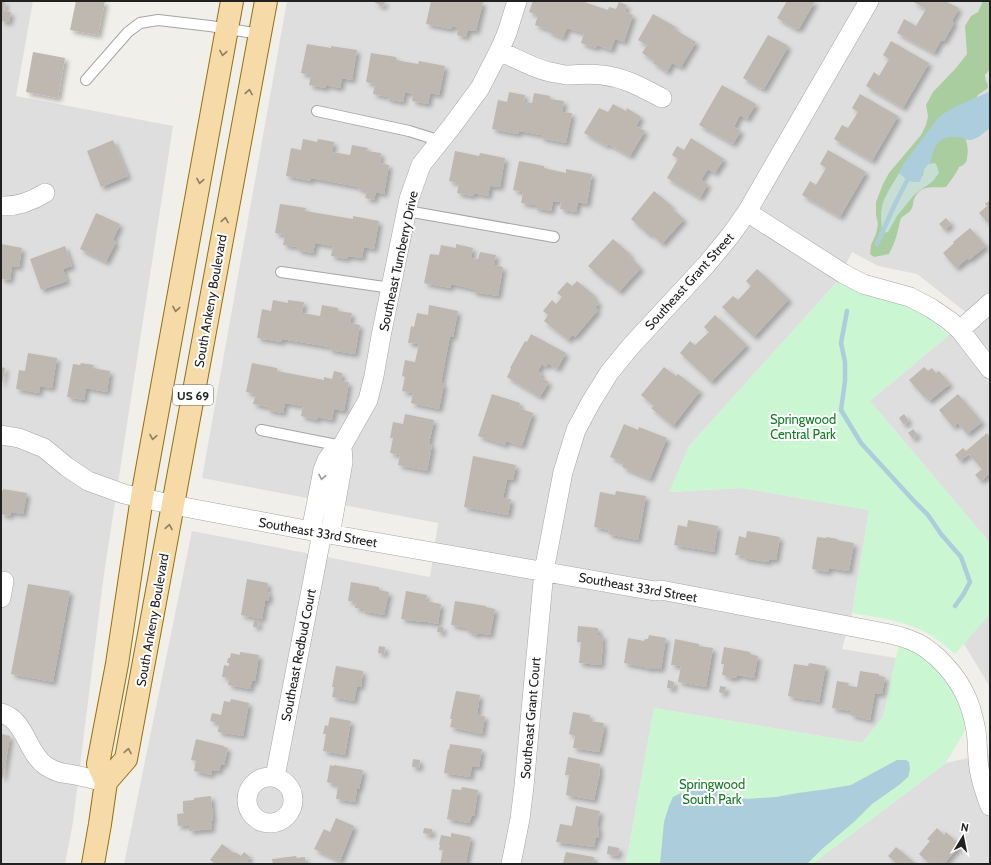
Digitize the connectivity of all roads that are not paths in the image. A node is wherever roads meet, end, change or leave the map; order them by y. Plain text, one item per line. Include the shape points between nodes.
1 (232, 1) edge
2 (266, 1) edge
3 (517, 1) edge
4 (869, 1) edge
5 (227, 29) junction
6 (260, 34) junction
7 (499, 51) junction
8 (86, 80) dead end
9 (662, 98) dead end
10 (317, 111) dead end
11 (440, 141) junction
12 (45, 193) dead end
13 (1, 206) edge
14 (407, 211) junction
15 (747, 212) junction
16 (554, 237) dead end
17 (281, 272) dead end
18 (391, 288) junction
19 (990, 303) edge
20 (960, 330) junction
21 (990, 369) edge
22 (261, 430) dead end
23 (1, 435) edge
24 (342, 446) junction
25 (142, 498) junction
26 (173, 504) junction
27 (321, 533) junction
28 (544, 571) junction
29 (1, 713) edge
30 (275, 777) dead end
31 (106, 782) junction
32 (990, 806) edge
33 (93, 864) edge
34 (512, 864) edge

1 - 5 main road, South Ankeny Boulevard / US 69
2 - 6 main road, South Ankeny Boulevard / US 69
3 - 7 street, Southeast Turnberry Drive
4 - 15 street, Southeast Grant Street
5 - 6 lane
5 - 8 lane via 158,20 140,23 128,32
5 -> 25 main road, South Ankeny Boulevard / US 69
26 -> 6 main road, South Ankeny Boulevard / US 69
7 - 9 street via 531,66 565,75 602,74 619,78
7 - 11 street, Southeast Turnberry Drive via 480,88
10 - 11 lane via 409,130
11 - 14 street, Southeast Turnberry Drive via 422,165 409,198
12 - 13 street via 16,206
14 - 16 lane
14 - 18 street, Southeast Turnberry Drive
15 - 20 street via 844,274 863,284 921,302
15 - 28 street, Southeast Grant Street via 706,265 627,351 590,402 576,430 563,472
17 - 18 lane
18 - 24 street, Southeast Turnberry Drive via 368,400
19 - 20 street
20 - 21 street
22 - 24 lane
23 - 25 street, Southeast 33rd Street via 18,438 44,448 88,481
24 - 27 street, Southeast Turnberry Drive via 332,453 323,470
25 - 26 street, Southeast 33rd Street
25 - 31 main road, South Ankeny Boulevard / US 69 via 117,664 98,764
26 - 27 street, Southeast 33rd Street
31 -> 26 main road, South Ankeny Boulevard / US 69 via 126,759
27 - 28 street, Southeast 33rd Street
27 - 30 street, Southeast Redbud Court
28 - 32 street, Southeast 33rd Street via 878,631 919,643 948,668 960,683 968,700 976,733 978,766
28 - 34 street, Southeast Grant Court via 524,786
29 - 31 street via 8,715 19,726 34,754 45,765 58,773
31 - 33 main road

